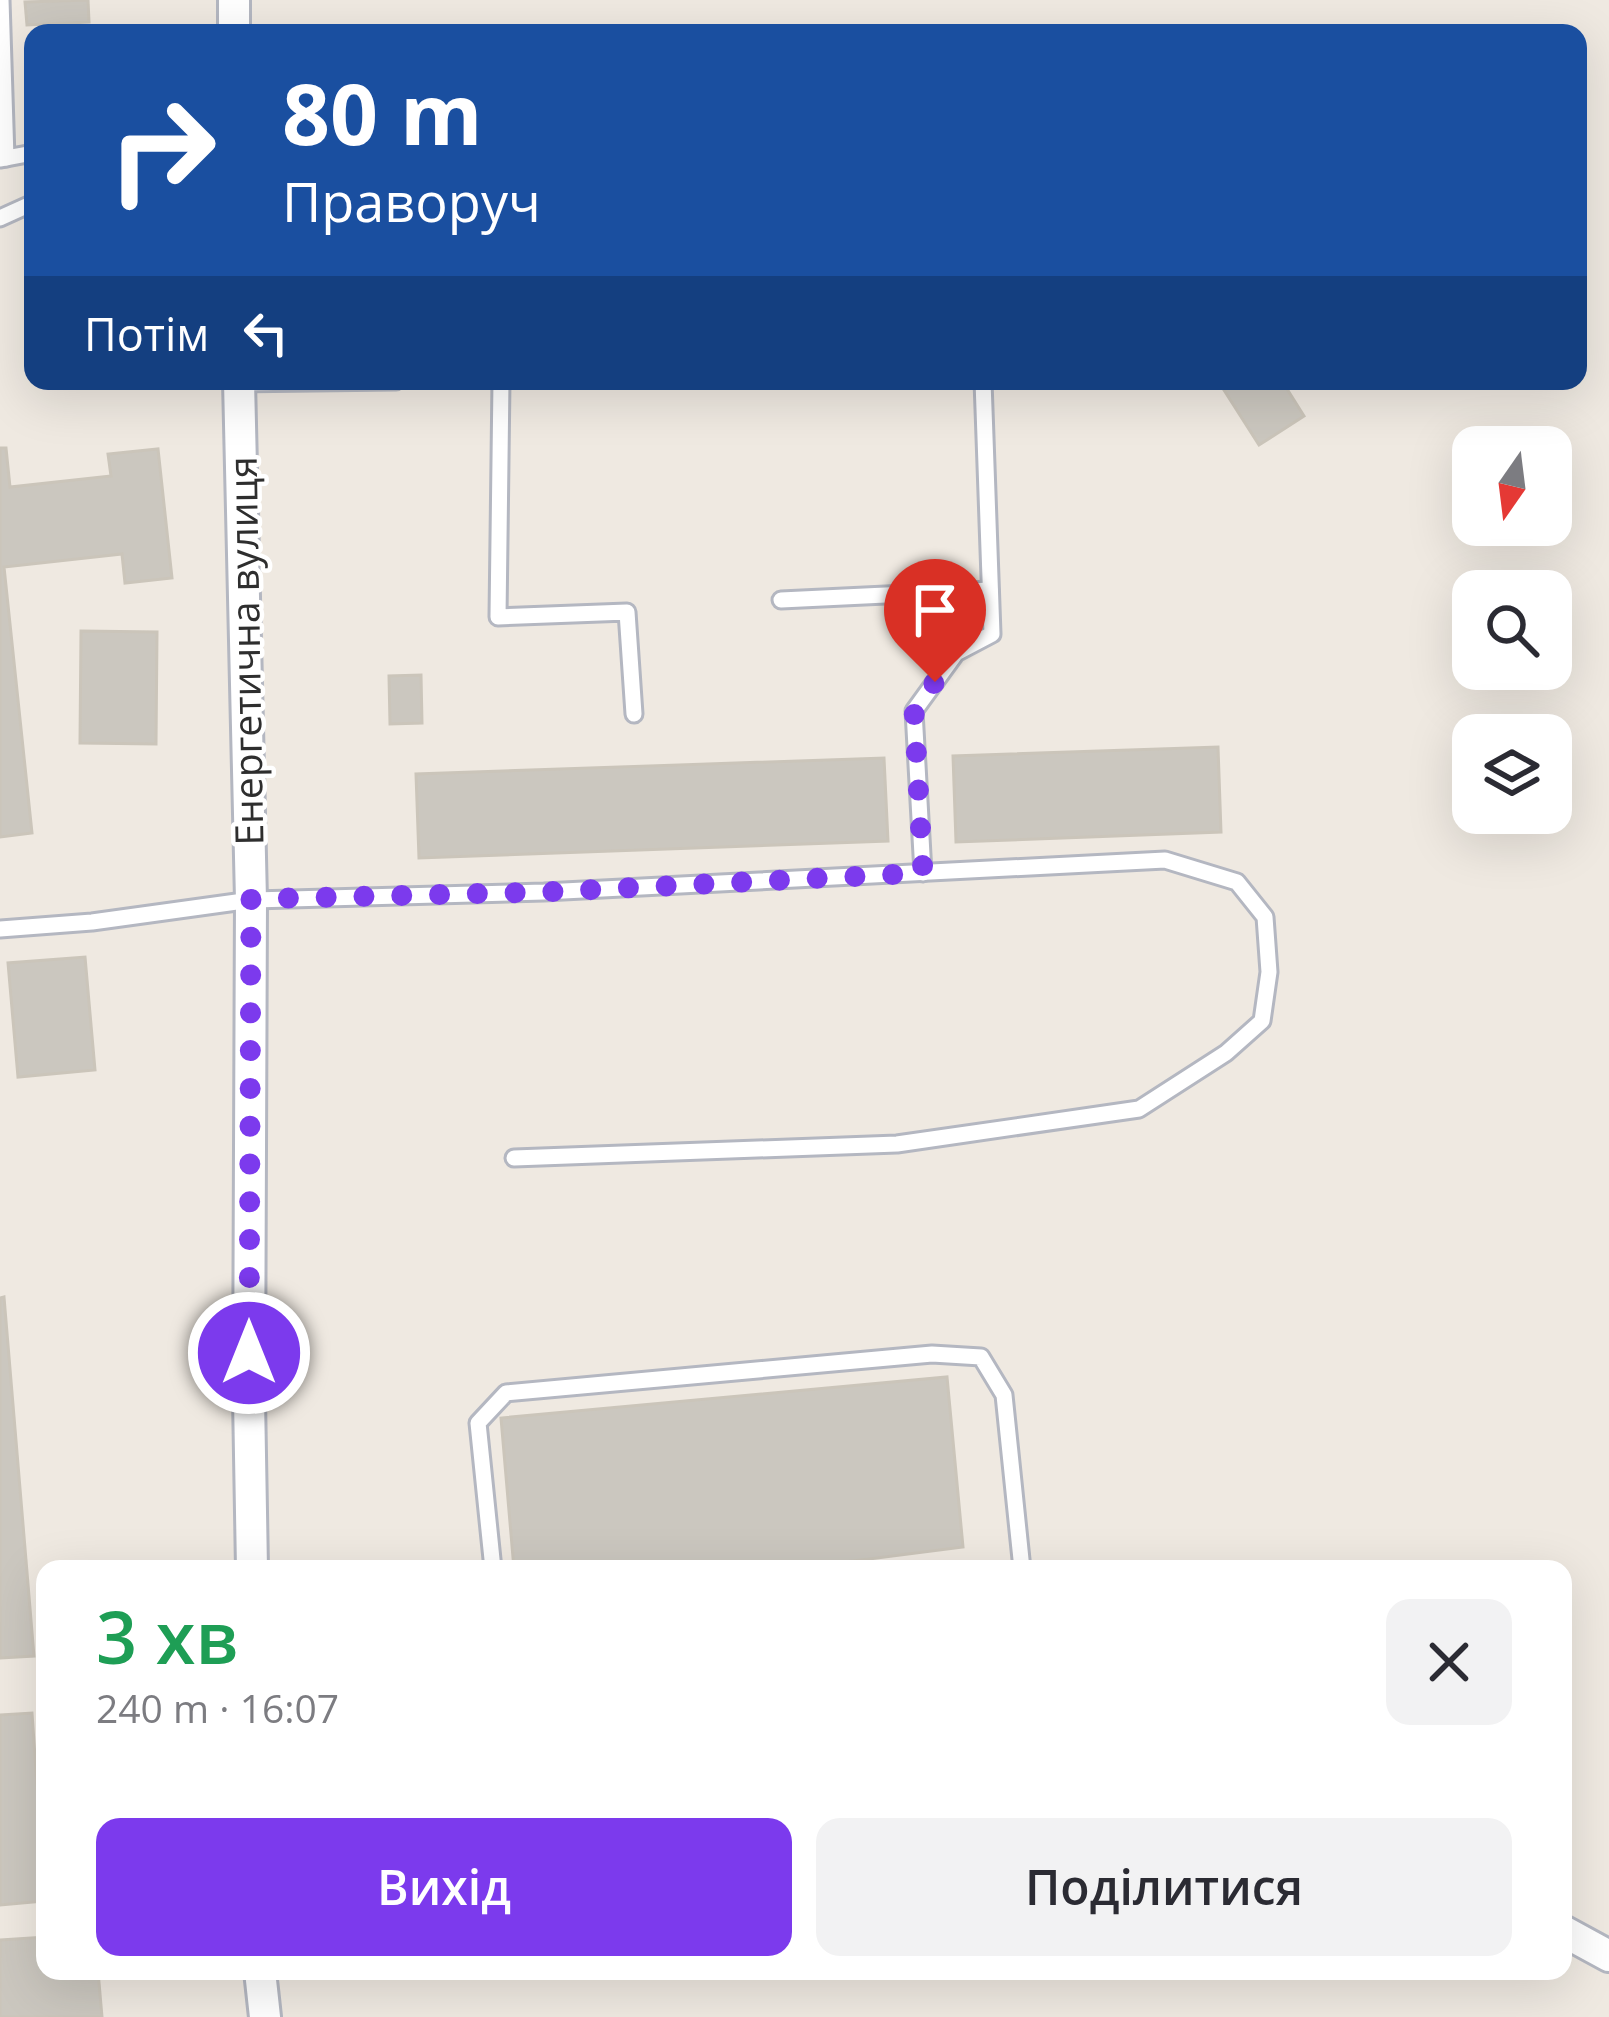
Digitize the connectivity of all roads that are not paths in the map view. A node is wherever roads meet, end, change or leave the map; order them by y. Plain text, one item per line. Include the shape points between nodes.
1 (1, 0) edge
2 (3, 158) edge
3 (239, 390) edge
4 (501, 390) edge
5 (982, 390) edge
6 (990, 590) junction
7 (781, 600) dead end
8 (634, 714) dead end
9 (923, 873) junction
10 (251, 899) junction
11 (0, 929) edge
12 (514, 1158) dead end
13 (252, 1560) edge
14 (492, 1560) edge
15 (1021, 1560) edge
16 (1572, 1936) edge
17 (1609, 1956) edge
18 (261, 1980) edge
19 (266, 2017) edge

1 - 2 lane
3 - 10 street, Енергетична вулиця
4 - 8 lane via 498,616 627,612
5 - 6 lane
6 - 7 lane
6 - 9 lane via 992,634 956,653 914,710
9 - 10 lane
9 - 12 lane via 1165,860 1237,882 1264,917 1269,972 1262,1021 1139,1109 897,1144
10 - 11 lane
10 - 13 street, Енергетична вулиця
14 - 15 lane via 478,1423 506,1393 932,1354 981,1357 1004,1395
16 - 17 street
18 - 19 street

